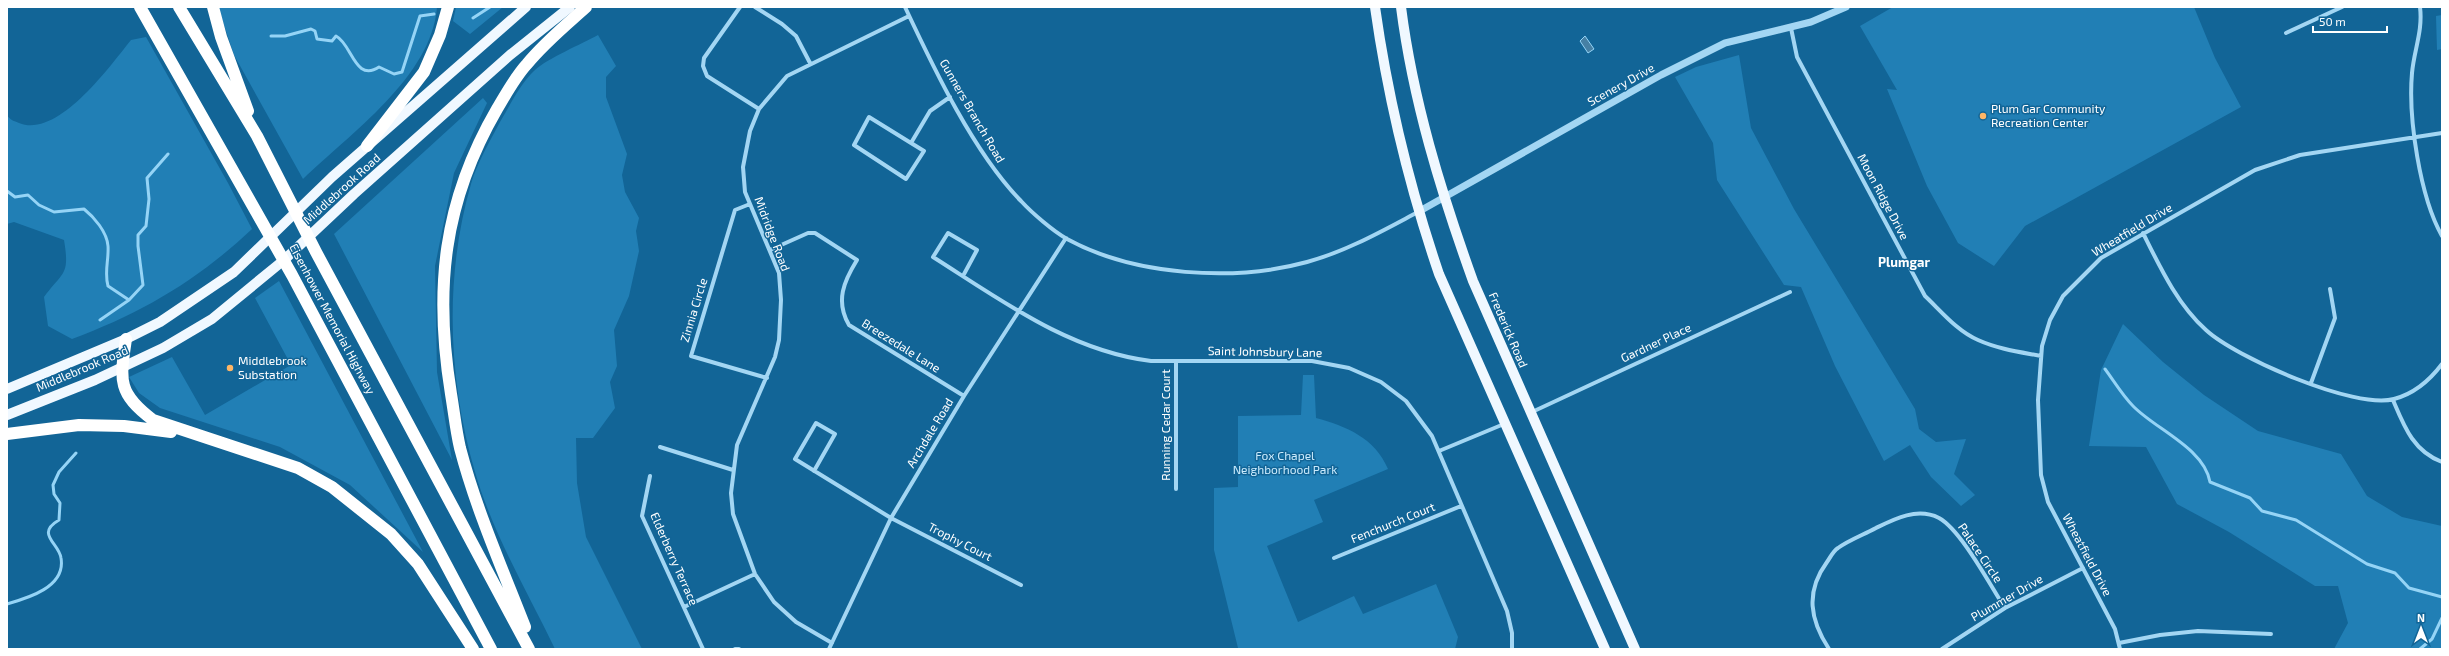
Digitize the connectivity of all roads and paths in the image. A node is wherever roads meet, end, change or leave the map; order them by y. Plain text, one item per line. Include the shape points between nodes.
1 (140, 7) edge
2 (179, 7) edge
3 (213, 7) edge
4 (448, 7) edge
5 (526, 7) edge
6 (570, 7) edge
7 (586, 7) edge
8 (740, 7) edge
9 (755, 7) edge
10 (905, 7) edge
11 (1375, 7) edge
12 (1401, 7) edge
13 (1846, 7) edge
14 (2342, 7) edge
15 (2420, 7) edge
16 (909, 16) junction
17 (1791, 28) junction
18 (2286, 33) dead end
19 (810, 63) junction
20 (950, 96) junction
21 (759, 109) junction
22 (2442, 132) edge
23 (257, 136) junction
24 (2415, 136) junction
25 (911, 143) junction
26 (367, 146) junction
27 (1444, 197) junction
28 (750, 204) junction
29 (1418, 212) junction
30 (2143, 234) junction
31 (2442, 236) edge
32 (1066, 238) junction
33 (770, 250) junction
34 (963, 276) junction
35 (2330, 289) dead end
36 (1790, 292) dead end
37 (1019, 311) junction
38 (126, 339) junction
39 (2041, 356) junction
40 (1176, 361) junction
41 (2442, 364) edge
42 (122, 367) junction
43 (767, 378) junction
44 (2311, 383) junction
45 (7, 389) edge
46 (964, 396) junction
47 (2393, 400) junction
48 (1530, 413) junction
49 (7, 415) edge
50 (1504, 424) junction
51 (7, 434) edge
52 (224, 443) junction
53 (660, 447) dead end
54 (1439, 450) junction
55 (2442, 462) edge
56 (733, 470) junction
57 (814, 471) junction
58 (650, 476) dead end
59 (1176, 489) dead end
60 (1461, 506) junction
61 (891, 518) junction
62 (1334, 558) dead end
63 (2083, 568) junction
64 (755, 574) junction
65 (1021, 585) dead end
66 (684, 607) junction
67 (2004, 608) junction
68 (2271, 634) dead end
69 (832, 643) junction
70 (2119, 643) junction
71 (473, 649) edge
72 (491, 649) edge
73 (529, 649) edge
74 (533, 649) edge
75 (703, 649) edge
76 (735, 649) edge
77 (739, 649) edge
78 (829, 649) edge
79 (1512, 649) edge
80 (1605, 649) edge
81 (1635, 649) edge
82 (1829, 649) edge
83 (1942, 649) edge
84 (2120, 649) edge

1 - 72 highway, Eisenhower Memorial Highway via 292,275
2 - 23 highway
3 - 23 highway via 221,37
4 - 26 highway via 440,35 424,72
5 - 26 main road, Middlebrook Road
6 - 42 main road, Middlebrook Road via 510,55 254,286 212,319 163,348
7 - 74 highway via 526,64 479,142 459,191 446,255 442,305 447,367 460,446 473,492
8 - 21 street via 704,58 703,66 707,76
9 - 19 street via 796,36
10 - 16 street, Gunners Branch Road
11 - 29 main road via 1394,120
12 - 27 main road, Frederick Road via 1420,114
13 - 17 street, Scenery Drive
14 - 18 street
15 - 24 street via 2421,34 2410,89
16 - 19 street, Midridge Road
16 - 20 street, Gunners Branch Road
17 - 27 street, Scenery Drive via 1725,43 1661,75
17 - 39 street, Moon Ridge Drive via 1797,57 1925,296 1952,322 1976,340
19 - 21 street, Midridge Road via 787,76
20 - 25 street via 930,111
20 - 32 street, Gunners Branch Road via 997,175 1022,203
21 - 28 street, Midridge Road via 750,132 743,167 745,192
22 - 24 street, Wheatfield Drive
23 - 73 highway via 316,252
24 - 30 street, Wheatfield Drive via 2300,155 2278,162 2241,178
24 - 31 street via 2431,213
25 - 25 street via 924,151 906,179 854,145 869,118
26 - 38 main road, Middlebrook Road via 234,272 160,322
27 - 29 street, Scenery Drive
27 - 48 main road, Frederick Road via 1473,281
28 - 33 street, Midridge Road
28 - 43 street, Zinnia Circle via 735,210 691,356
29 - 32 street, Gunners Branch Road via 1346,249 1307,262 1267,270 1219,274 1151,266 1108,256
29 - 50 main road via 1445,288
30 - 39 street, Wheatfield Drive via 2101,258 2064,296 2050,320
30 - 44 street via 2179,299 2206,330 2234,350
32 - 37 street, Archdale Road
33 - 43 street, Midridge Road via 779,273 780,300 779,340
33 - 46 street, Breezedale Lane via 808,233 815,233 857,260 843,286 844,316 849,325
34 - 34 street, Saint Johnsbury Lane via 933,257 948,232 977,250
34 - 37 street, Saint Johnsbury Lane
35 - 44 street via 2335,318
36 - 48 street, Gardner Place
37 - 40 street, Saint Johnsbury Lane via 1055,332 1103,351 1129,358
37 - 46 street, Archdale Road
38 - 42 highway
38 - 45 main road, Middlebrook Road
39 - 63 street, Wheatfield Drive via 2038,400 2041,475 2048,502
40 - 54 street, Saint Johnsbury Lane via 1312,361 1350,368 1381,382 1406,401 1432,436
40 - 59 street, Running Cedar Court
41 - 47 street via 2415,390
42 - 49 main road, Middlebrook Road
42 - 52 highway via 121,379 126,393 138,409 153,420
43 - 56 street, Midridge Road via 744,425 737,445
44 - 47 street via 2360,399
46 - 61 street, Archdale Road
47 - 55 street via 2414,443
48 - 81 main road, Frederick Road
50 - 54 street
50 - 80 main road
51 - 52 highway via 79,425 124,426 178,433
52 - 71 highway via 298,468 332,487 361,508 391,534 418,564
53 - 56 street
54 - 60 street, Saint Johnsbury Lane
56 - 64 street, Midridge Road via 731,493 734,514
57 - 57 street, Trophy Court via 836,434 816,423 795,459
57 - 61 street, Trophy Court
58 - 66 street, Elderberry Terrace via 642,516
60 - 62 street, Fenchurch Court
60 - 79 street, Saint Johnsbury Lane via 1507,611 1512,633
61 - 65 street, Trophy Court
61 - 69 street, Archdale Road
63 - 67 street, Plummer Drive
63 - 70 street, Wheatfield Drive via 2115,629
64 - 66 street
64 - 69 street, Midridge Road via 774,602 796,622
66 - 75 street, Elderberry Terrace
67 - 82 street, Palace Circle via 1951,526 1937,517 1902,515 1837,549 1824,566 1812,596 1817,631
67 - 83 street, Plummer Drive
68 - 70 street via 2198,631
69 - 78 street, Archdale Road
70 - 84 street, Wheatfield Drive
76 - 77 street

